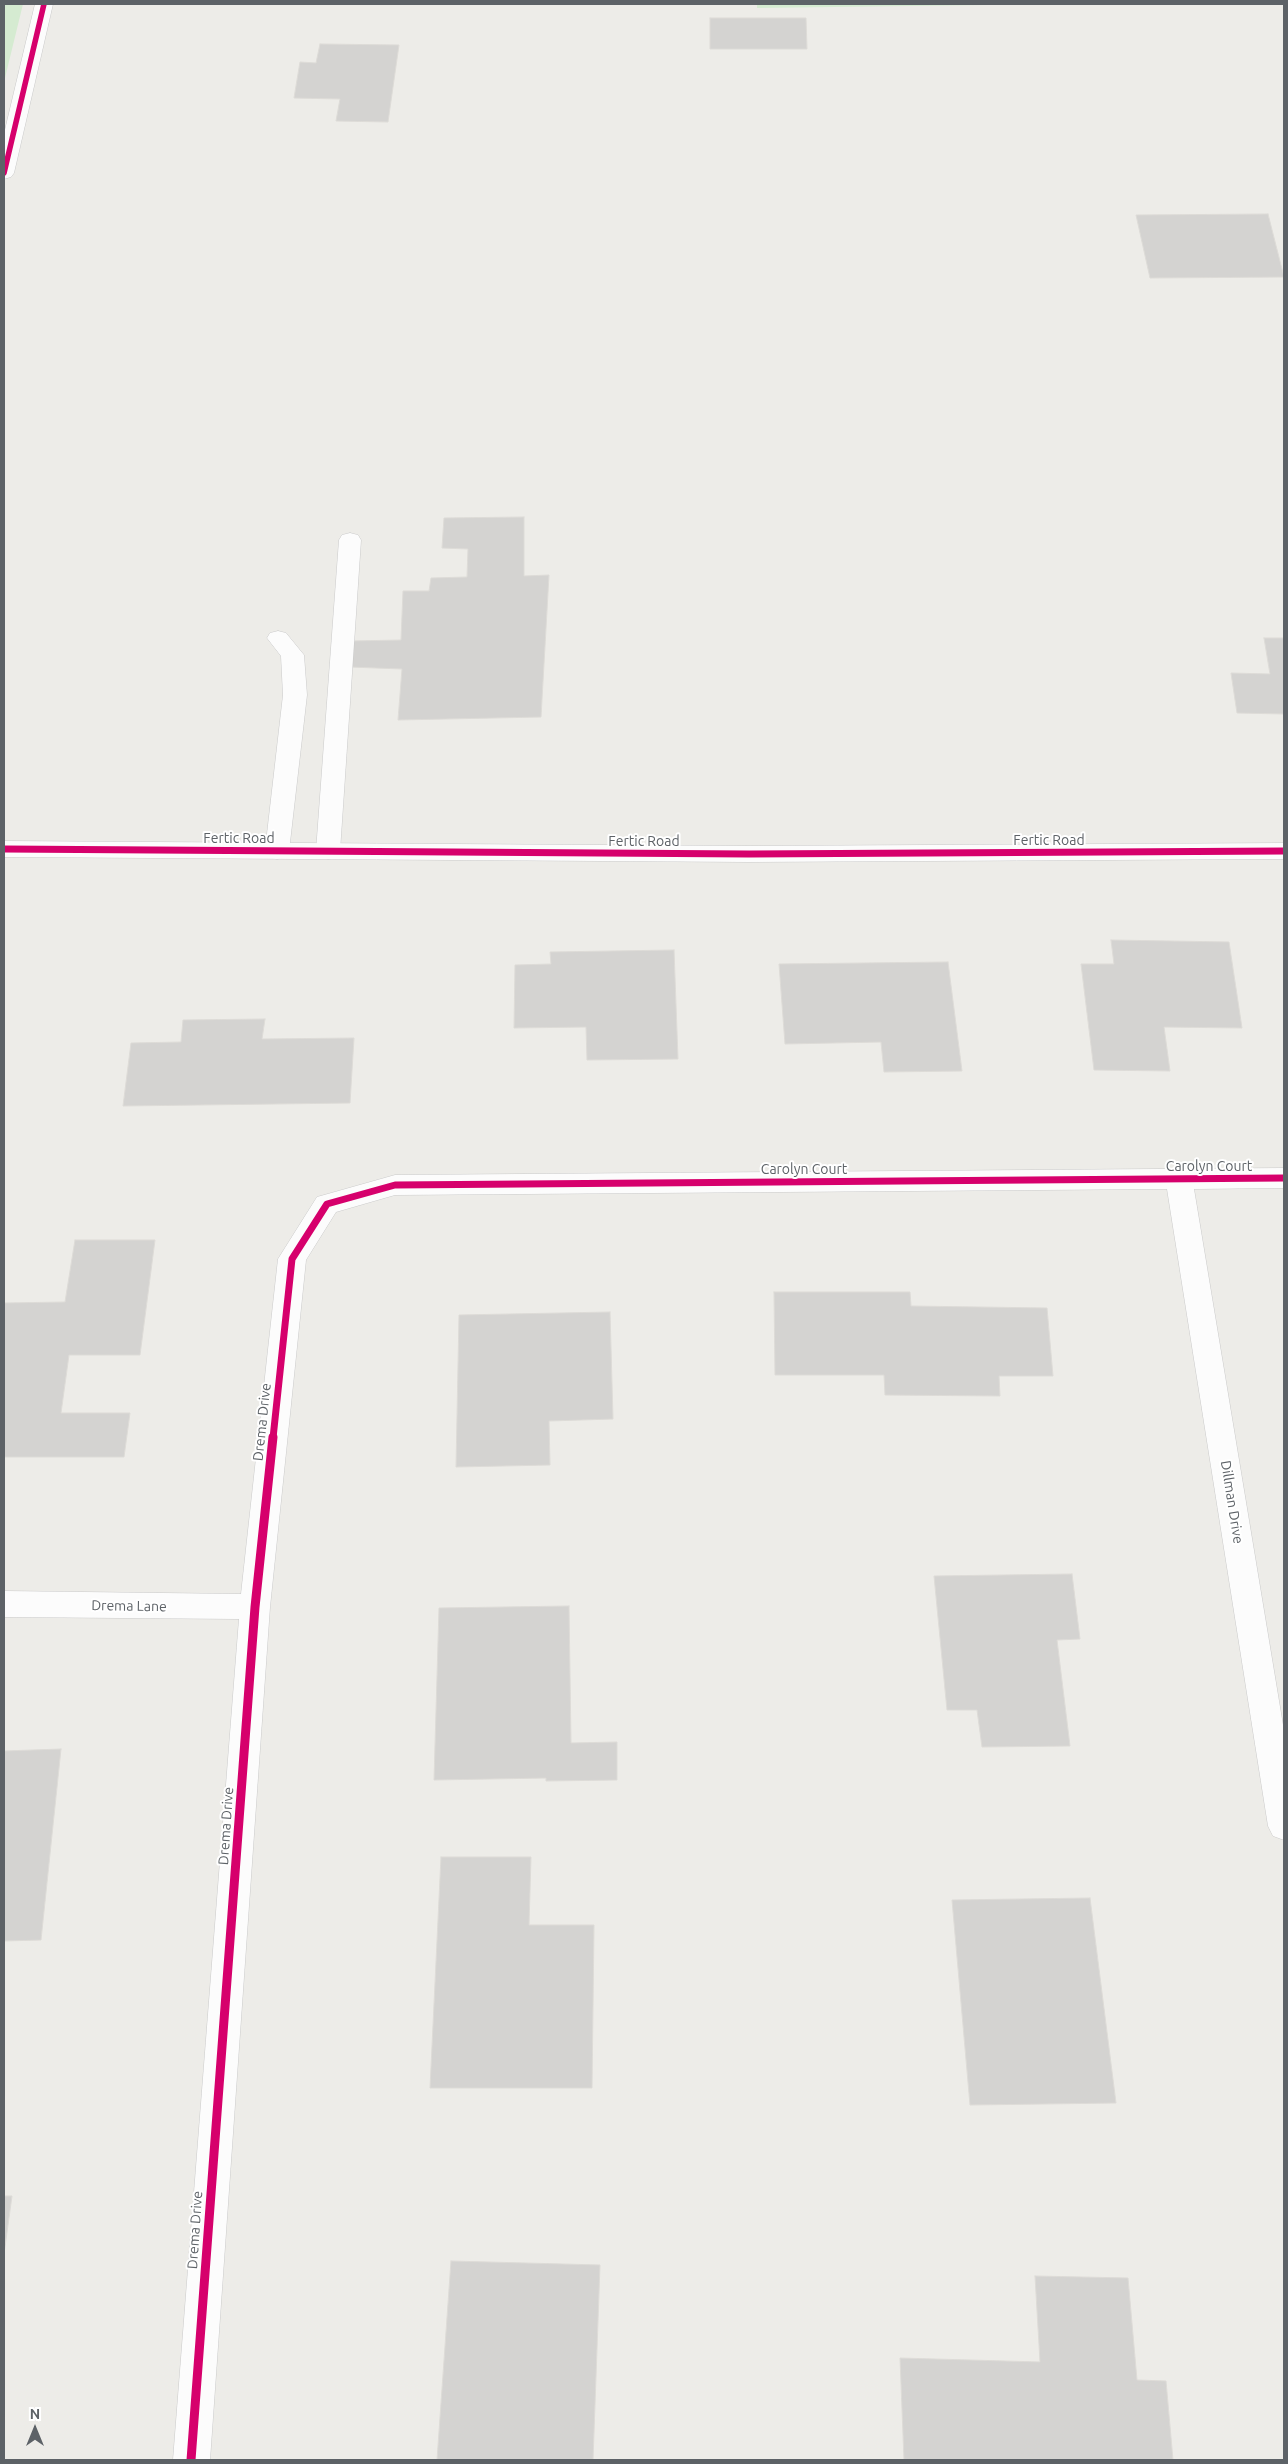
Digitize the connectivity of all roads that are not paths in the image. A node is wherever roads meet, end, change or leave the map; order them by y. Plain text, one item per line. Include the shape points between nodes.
1 (44, 4) edge
2 (4, 173) edge
3 (350, 540) dead end
4 (278, 638) dead end
5 (4, 849) edge
6 (277, 851) junction
7 (328, 851) junction
8 (1284, 851) edge
9 (1179, 1178) junction
10 (1284, 1178) edge
11 (327, 1204) joint
12 (4, 1604) edge
13 (255, 1607) junction
14 (1284, 1826) edge
15 (190, 2460) edge

1 - 2 street
3 - 7 street
4 - 6 street via 292,655 295,695
5 - 6 street, Fertic Road
6 - 7 street, Fertic Road
7 - 8 street, Fertic Road via 749,854
9 - 10 street, Carolyn Court
9 - 11 street, Carolyn Court via 395,1185
9 - 14 street, Dillman Drive
11 - 13 street, Drema Drive via 292,1259
12 - 13 street, Drema Lane
13 - 15 street, Drema Drive

